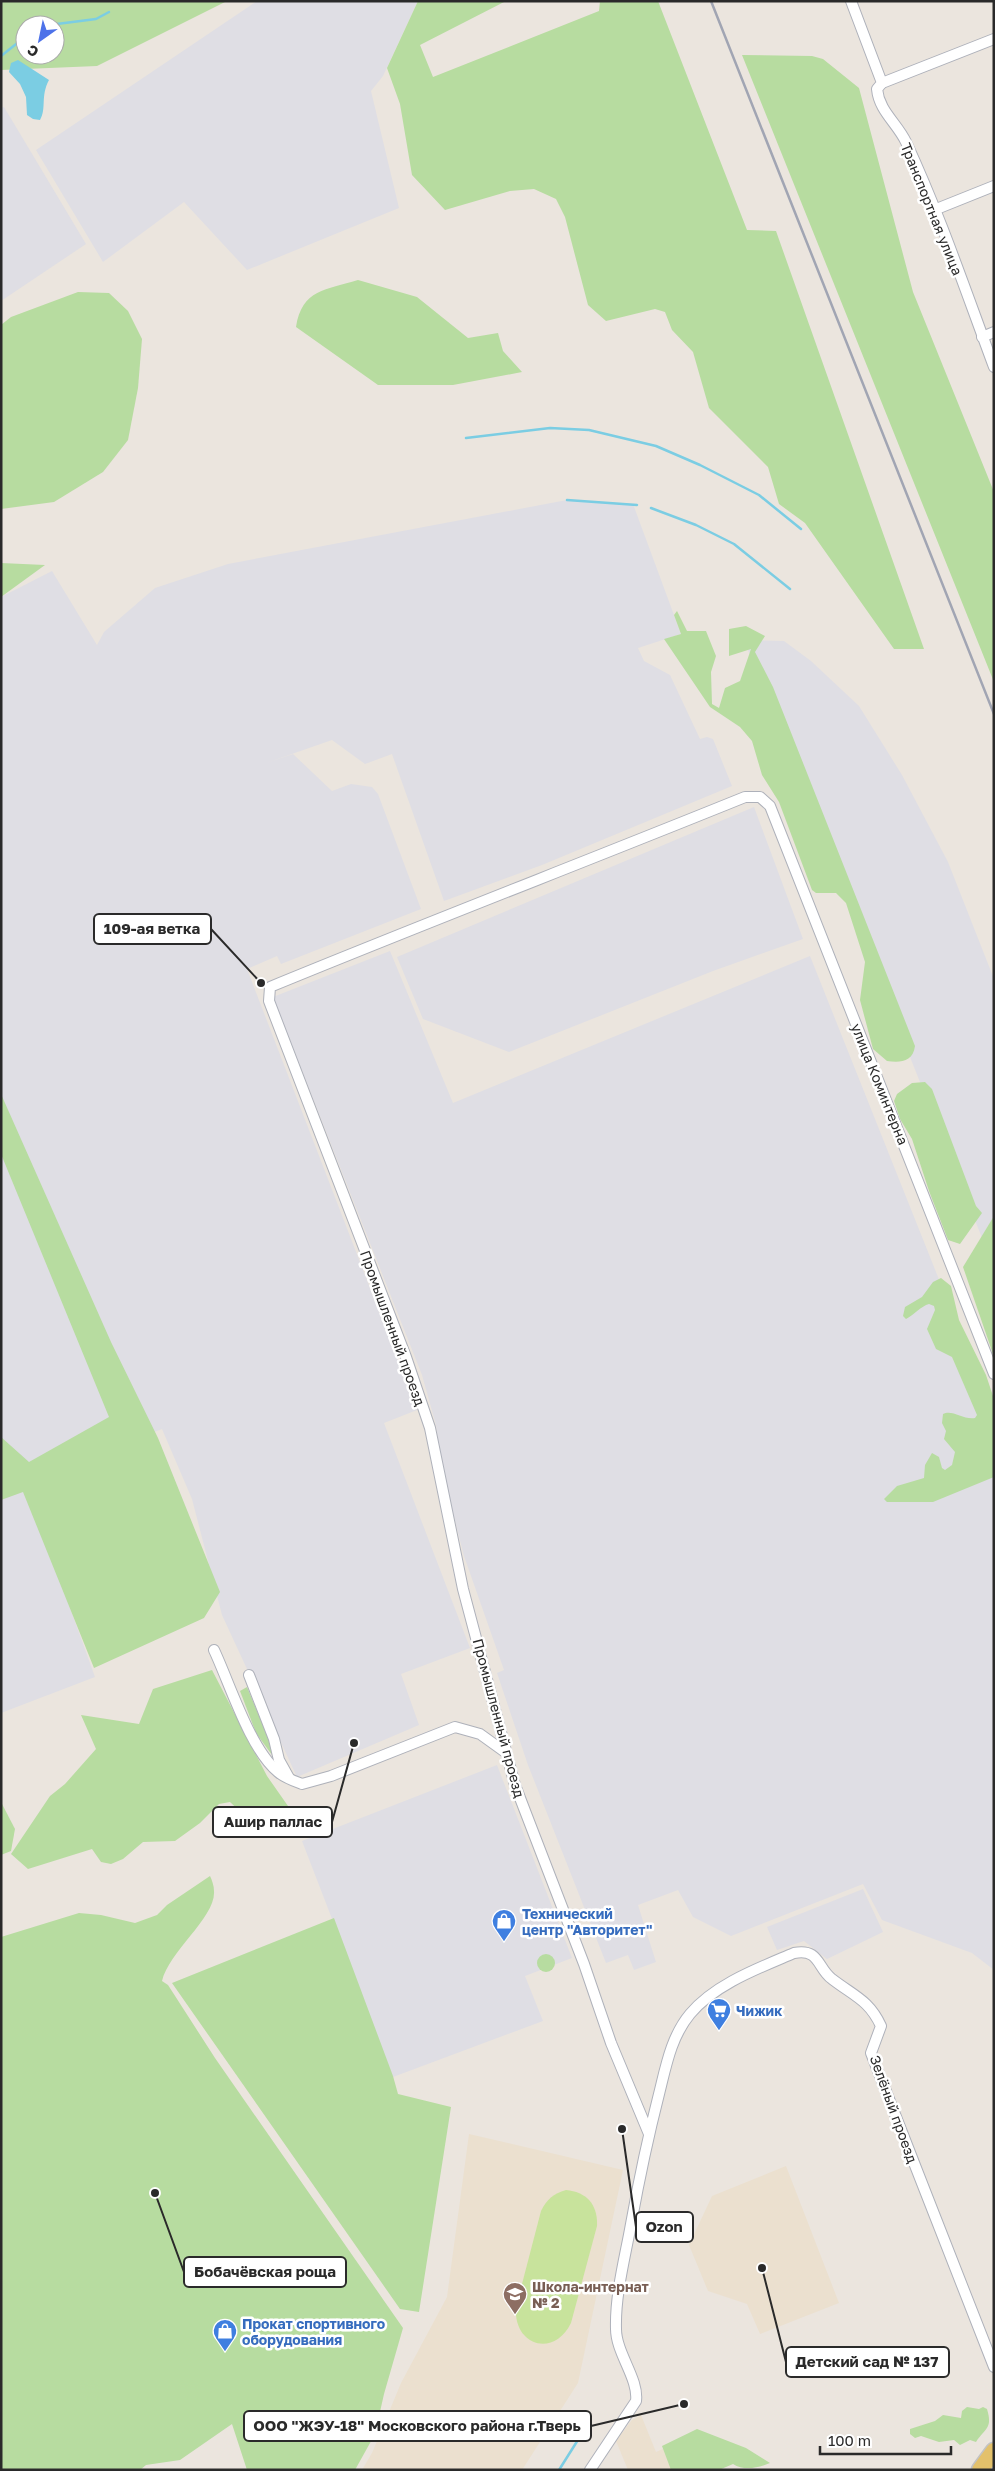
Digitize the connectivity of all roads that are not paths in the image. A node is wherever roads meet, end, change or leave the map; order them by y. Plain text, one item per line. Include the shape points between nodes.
1 (851, 1) edge
2 (994, 39) edge
3 (882, 83) junction
4 (994, 186) edge
5 (934, 210) junction
6 (994, 332) edge
7 (982, 337) junction
8 (994, 367) edge
9 (270, 987) joint
10 (994, 1374) edge
11 (214, 1650) dead end
12 (249, 1675) dead end
13 (505, 1752) junction
14 (289, 1779) junction
15 (649, 2134) junction
16 (994, 2367) edge
17 (994, 2451) edge
18 (994, 2468) edge
19 (590, 2470) edge
20 (980, 2470) edge
21 (986, 2470) edge

1 - 3 street, Транспортная улица
2 - 3 street
3 - 5 street, Транспортная улица via 877,89 878,101 905,140
4 - 5 street
5 - 7 street, Транспортная улица
6 - 7 street
7 - 8 street, Транспортная улица
9 - 10 street, улица Коминтерна via 746,797 760,797 770,806
9 - 13 street, Промышленный проезд via 269,1000 406,1357 430,1428 454,1551
11 - 14 street via 250,1732 269,1763
12 - 14 street via 279,1760
13 - 14 street via 480,1734 455,1727 331,1776 302,1784
13 - 15 street, Промышленный проезд via 611,2042
15 - 16 street, Зелёный проезд via 670,2050 694,2010 720,1988 790,1955 802,1952 813,1956 830,1978 866,2002 881,2026 871,2053
15 - 19 street via 622,2273 616,2324 618,2343 636,2391 636,2401
17 - 20 main road
18 - 21 main road

